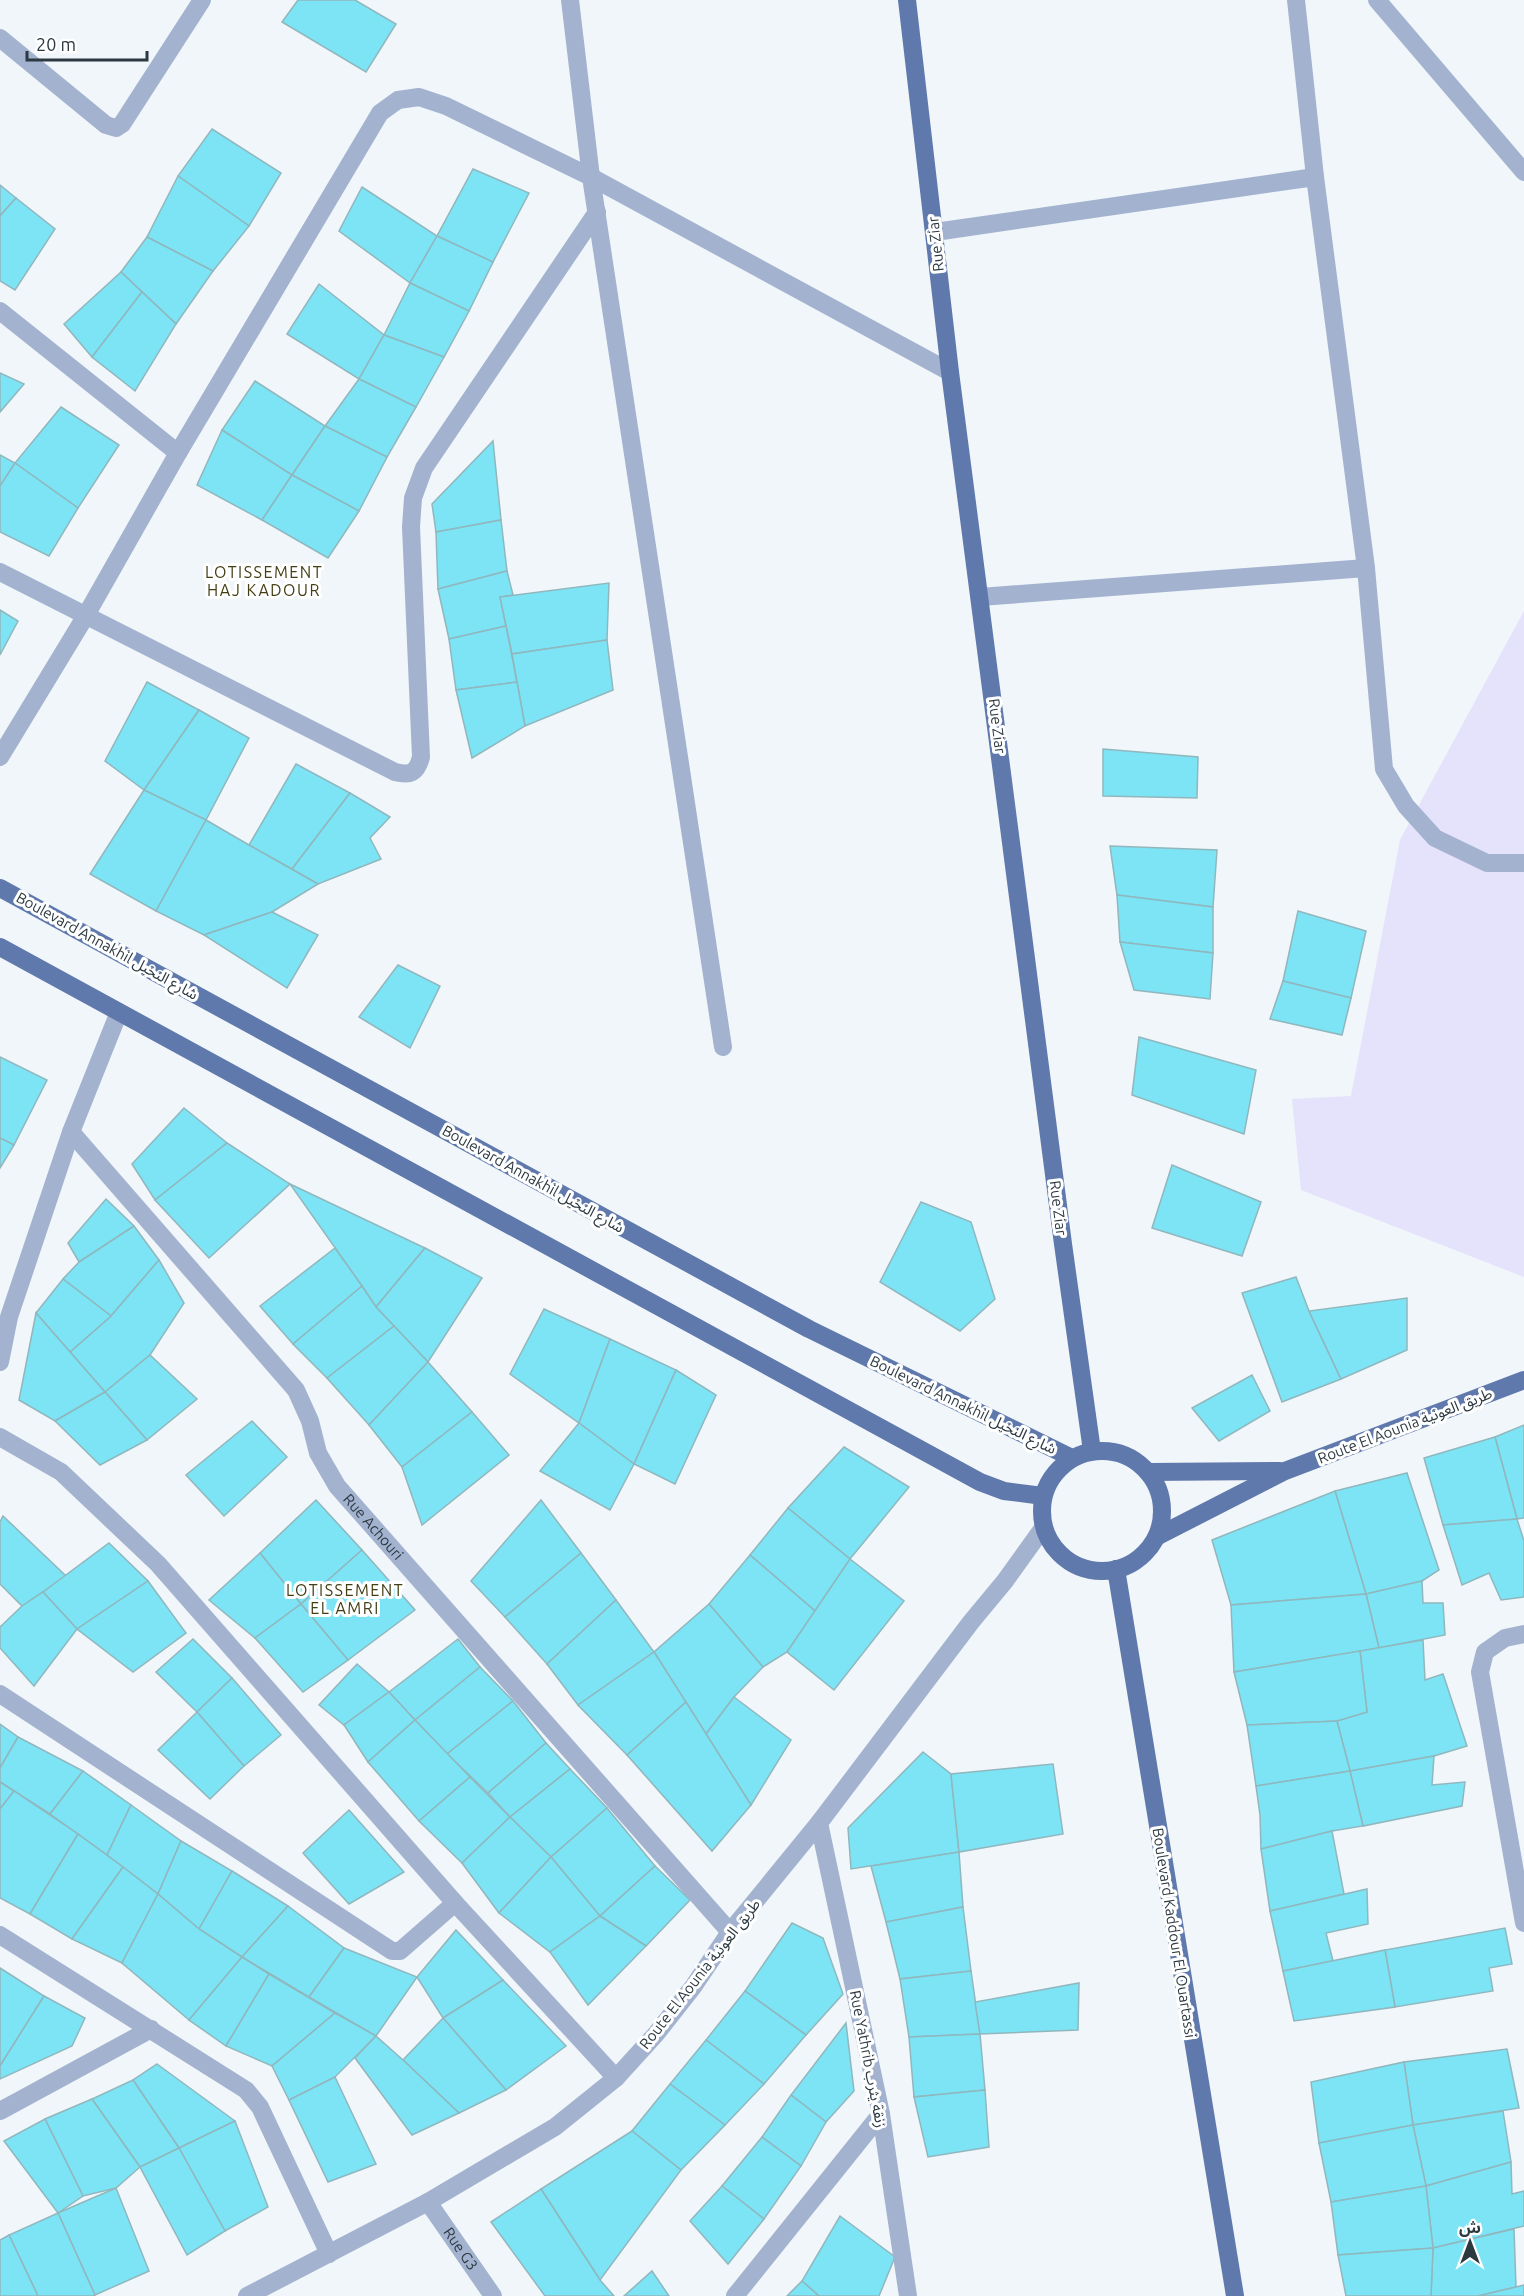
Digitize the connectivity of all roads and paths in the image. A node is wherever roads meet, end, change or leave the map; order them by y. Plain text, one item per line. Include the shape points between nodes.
1 (202, 0) edge
2 (570, 0) edge
3 (907, 0) edge
4 (1296, 0) edge
5 (1377, 0) edge
6 (0, 38) edge
7 (1524, 172) edge
8 (591, 177) junction
9 (1315, 177) junction
10 (597, 212) junction
11 (935, 232) junction
12 (0, 311) edge
13 (950, 372) junction
14 (178, 453) junction
15 (1366, 568) junction
16 (0, 572) edge
17 (980, 597) junction
18 (86, 617) junction
19 (0, 757) edge
20 (1524, 863) edge
21 (0, 888) edge
22 (0, 947) edge
23 (119, 1012) junction
24 (723, 1047) dead end
25 (71, 1131) junction
26 (0, 1362) edge
27 (1524, 1380) edge
28 (2, 1444) edge
29 (1092, 1451) junction
30 (1072, 1458) junction
31 (1285, 1470) junction
32 (1148, 1472) junction
33 (1043, 1496) junction
34 (1043, 1528) junction
35 (1158, 1536) junction
36 (1116, 1569) junction
37 (1524, 1634) edge
38 (0, 1694) edge
39 (819, 1823) junction
40 (455, 1903) junction
41 (1524, 1923) edge
42 (730, 1932) junction
43 (0, 1935) edge
44 (151, 2029) junction
45 (616, 2078) junction
46 (0, 2111) edge
47 (881, 2114) junction
48 (428, 2202) junction
49 (329, 2254) junction
50 (247, 2296) edge
51 (493, 2296) edge
52 (735, 2296) edge
53 (908, 2296) edge
54 (1235, 2296) edge

1 - 6 street via 116,128 106,125
2 - 8 street
3 - 11 main road, Rue Ziar
4 - 9 street
5 - 7 street
8 - 10 street
8 - 13 street
8 - 14 street via 446,106 419,97 398,100 380,113
9 - 11 street
9 - 15 street
10 - 18 street via 424,468 413,498 421,757 413,773 395,772
10 - 24 street
11 - 13 main road, Rue Ziar
12 - 14 street
13 - 17 main road, Rue Ziar
14 - 18 street
15 - 17 street
15 - 20 street via 1384,769 1406,806 1435,838 1487,863
16 - 18 street
17 - 29 main road, Rue Ziar
18 - 19 street
21 - 30 main road, Boulevard Annakhil شارع النخيل via 809,1329
22 - 23 main road
23 - 25 street
23 - 33 main road via 980,1482 1005,1491
25 - 26 street via 9,1317
25 - 42 street, Rue Achouri via 297,1390 318,1453 337,1486
27 - 31 main road, Route El Aounia طريق العونية
28 - 40 street via 61,1472 158,1564
29 - 30 main road
29 - 32 main road via 1112,1451 1132,1459
30 - 33 main road via 1049,1481
31 - 32 main road, Route El Aounia طريق العونية
31 - 35 main road, Route El Aounia طريق العونية
32 - 35 main road via 1158,1489 1162,1510
33 - 34 main road
34 - 36 main road via 1054,1548 1071,1563 1085,1569
34 - 39 street, Route El Aounia طريق العونية
35 - 36 main road via 1134,1561
36 - 54 main road, Boulevard Kaddour El Ouartassi
37 - 41 street via 1505,1638 1485,1652 1480,1672
38 - 40 street via 392,1951 400,1951
39 - 42 street, Route El Aounia طريق العونية
39 - 47 street, Rue Yathrib زنقة يثرب
40 - 45 street
42 - 45 street, Route El Aounia طريق العونية via 693,1987
43 - 44 street
44 - 46 street
44 - 49 street via 246,2090 260,2107
45 - 48 street, Route El Aounia طريق العونية via 555,2127
47 - 52 street
47 - 53 street, Rue Yathrib زنقة يثرب
48 - 49 street, Route El Aounia طريق العونية
48 - 51 street, Rue G3
49 - 50 street, Route El Aounia طريق العونية

